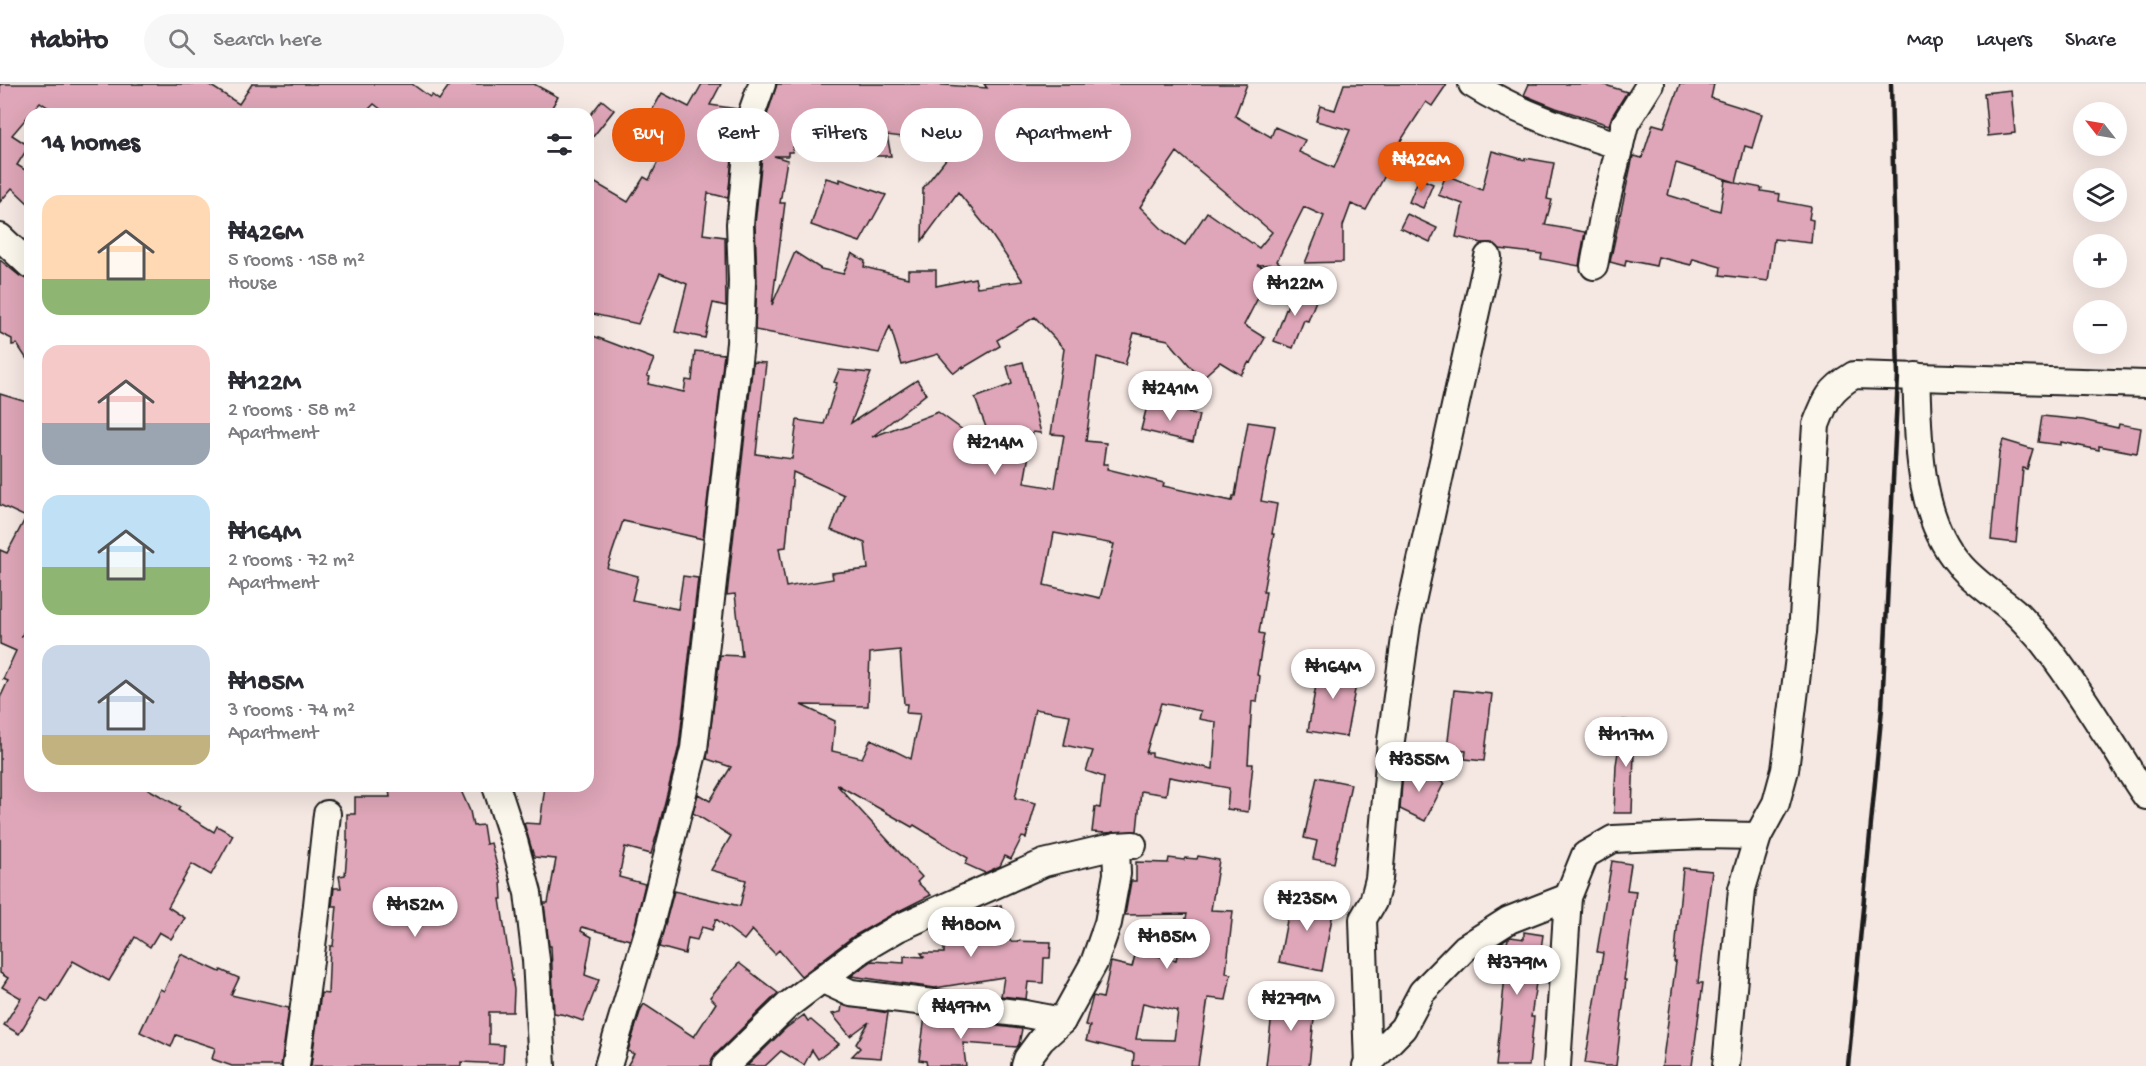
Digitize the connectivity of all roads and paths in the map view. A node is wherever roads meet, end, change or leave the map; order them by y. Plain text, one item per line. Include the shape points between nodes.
1 (762, 84) edge
2 (1472, 84) edge
3 (1650, 84) edge
4 (1620, 147) junction
5 (0, 237) edge
6 (1488, 257) dead end
7 (24, 259) edge
8 (1594, 266) dead end
9 (1916, 376) junction
10 (2146, 384) edge
11 (498, 792) edge
12 (2146, 796) edge
13 (327, 814) dead end
14 (1758, 836) junction
15 (1568, 897) junction
16 (823, 980) junction
17 (1062, 1021) junction
18 (296, 1066) edge
19 (542, 1066) edge
20 (608, 1066) edge
21 (725, 1066) edge
22 (1024, 1066) edge
23 (1367, 1066) edge
24 (1557, 1066) edge
25 (1726, 1066) edge

1 - 20 street via 751,115 740,224 740,343 694,749 650,925
2 - 4 street via 1494,98 1566,129
3 - 4 street via 1625,124
4 - 8 street
5 - 7 street
6 - 23 street via 1407,624 1391,740 1379,879 1364,919
9 - 10 street
9 - 12 street via 1926,489 1943,539 1957,562 1981,587 2015,612 2043,643
9 - 14 street via 1854,375 1827,398 1816,425 1802,633 1785,770 1776,803
11 - 19 street via 528,893
13 - 18 street
14 - 15 street via 1613,839 1585,855
14 - 25 street via 1742,889
15 - 23 street via 1509,920 1465,948 1422,992 1403,1028
15 - 24 street
16 - 17 street via 851,993
16 - 17 street via 862,949 898,928 1044,863 1125,845 1108,923 1094,963
16 - 21 street via 788,1005
17 - 22 street via 1041,1040

